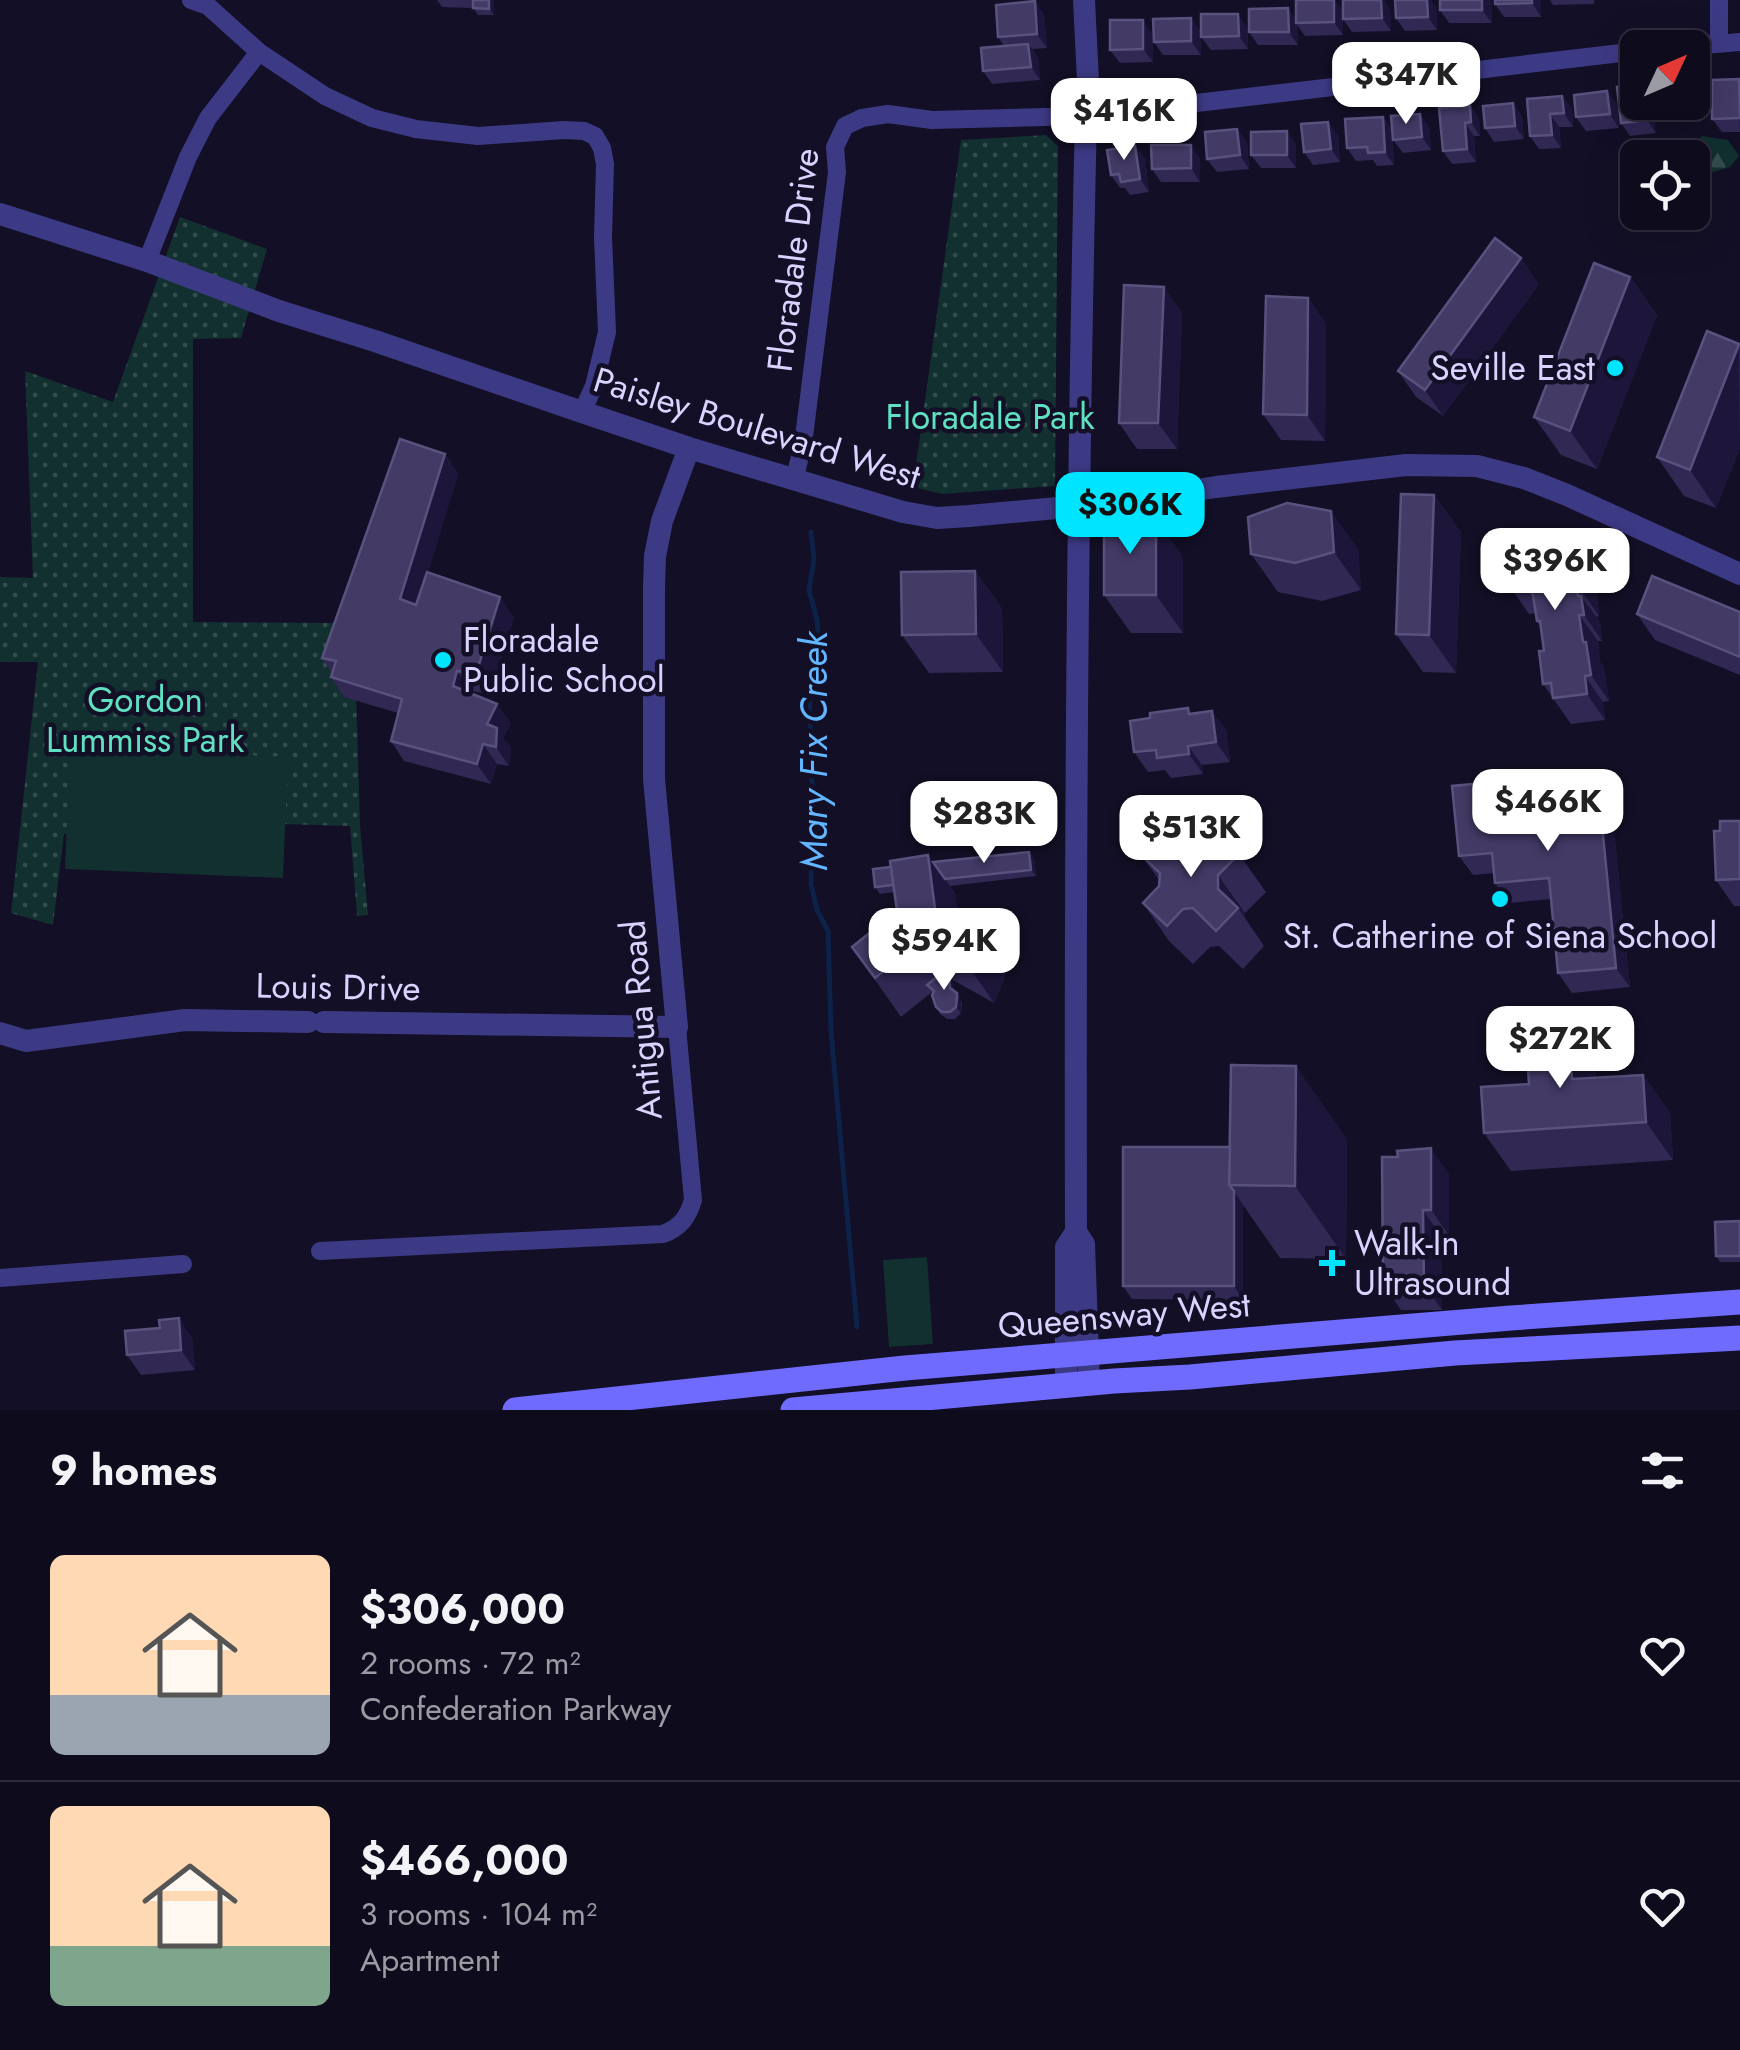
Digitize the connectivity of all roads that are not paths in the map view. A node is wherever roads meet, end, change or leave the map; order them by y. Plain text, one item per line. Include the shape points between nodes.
1 (191, 0) edge
2 (1084, 0) edge
3 (1719, 0) edge
4 (1720, 42) junction
5 (1740, 42) edge
6 (1710, 43) edge
7 (259, 52) junction
8 (1620, 53) edge
9 (1086, 116) junction
10 (0, 214) edge
11 (147, 261) junction
12 (582, 412) junction
13 (689, 448) junction
14 (794, 480) junction
15 (1079, 505) junction
16 (1740, 574) edge
17 (677, 1027) junction
18 (0, 1033) edge
19 (320, 1251) dead end
20 (183, 1264) dead end
21 (0, 1278) edge
22 (1740, 1302) edge
23 (1740, 1338) edge
24 (1077, 1355) junction
25 (1077, 1384) junction
26 (515, 1410) edge
27 (793, 1410) edge

1 - 7 street via 208,6
2 - 9 street
3 - 4 street
4 - 5 street
4 - 6 street
7 - 11 street via 208,118
7 - 12 street via 324,96 372,118 478,136 564,130 594,136 605,164 607,332
8 - 9 street, Floradale Drive
9 - 14 street, Floradale Drive via 932,120 888,114 845,126 835,148
9 - 15 street
10 - 11 street, Paisley Boulevard West
11 - 12 street, Paisley Boulevard West
12 - 13 street, Paisley Boulevard West
13 - 14 street, Paisley Boulevard West
13 - 17 street, Antigua Road via 662,521 654,588 654,779
14 - 15 street, Paisley Boulevard West via 937,518
15 - 16 street, Paisley Boulevard West via 1406,465 1477,466 1567,495
15 - 24 street via 1076,1232 1084,1244
17 - 18 street, Louis Drive via 185,1020 26,1041
17 - 19 street, Antigua Road via 693,1200 676,1230
20 - 21 street
22 - 24 main road, Queensway West
23 - 25 main road, Queensway West
24 - 25 street
24 - 26 main road, Queensway West
25 - 27 main road, Queensway West

